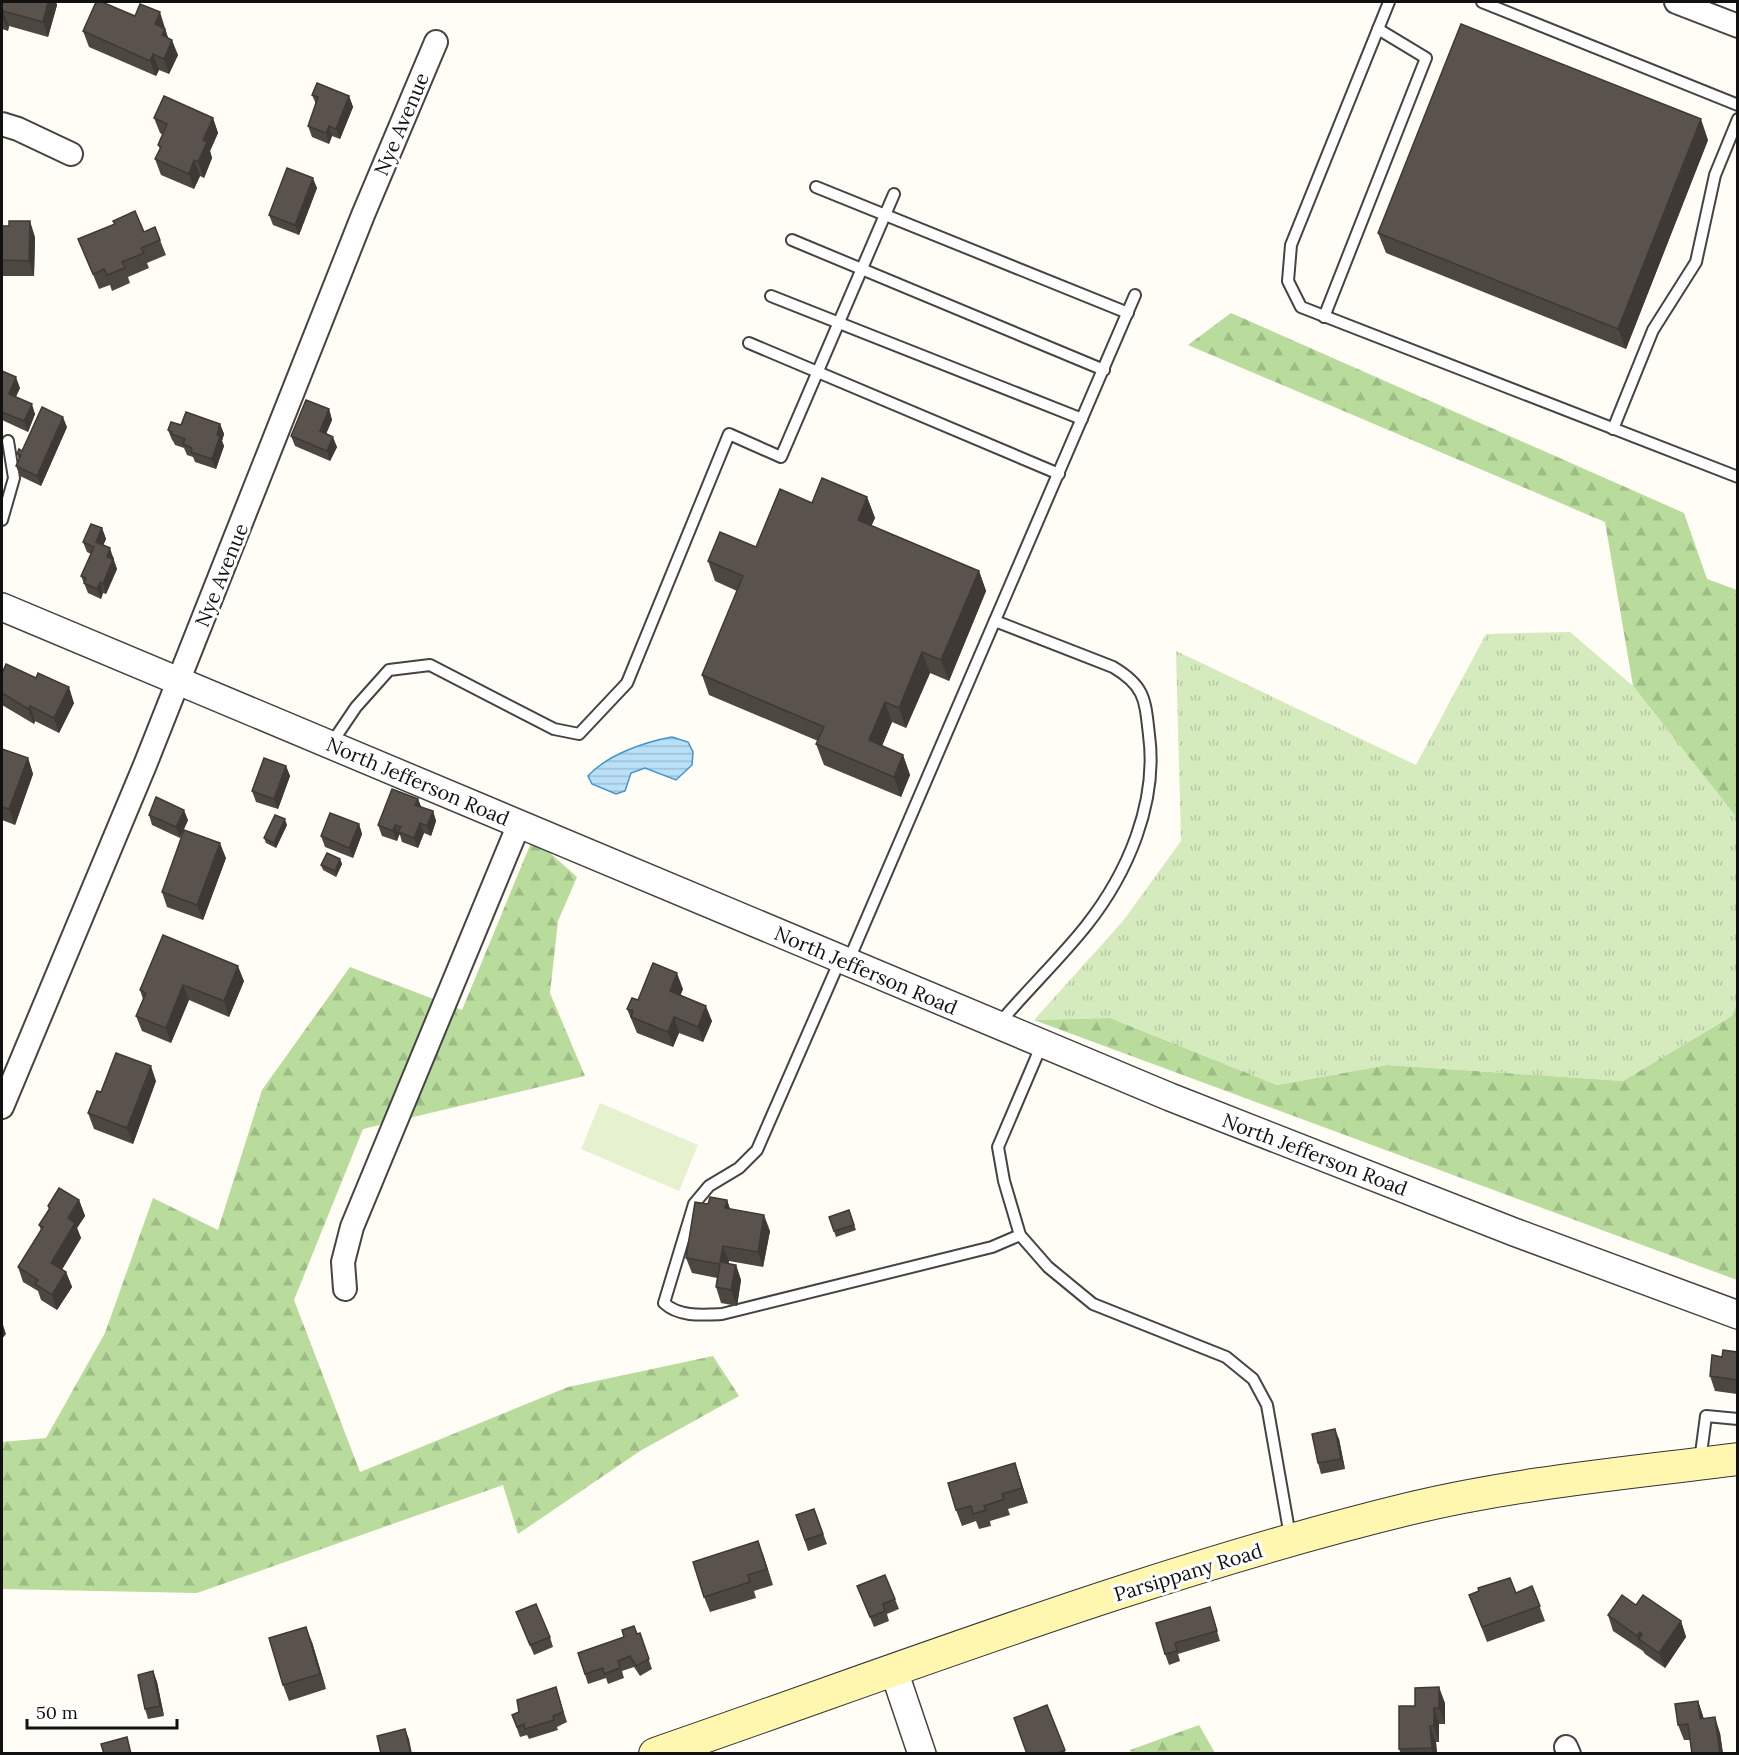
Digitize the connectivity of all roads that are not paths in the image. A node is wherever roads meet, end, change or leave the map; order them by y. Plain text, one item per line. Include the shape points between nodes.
1 (1389, 2) edge
2 (1482, 2) edge
3 (1690, 4) edge
4 (1737, 26) edge
5 (1378, 29) junction
6 (436, 42) dead end
7 (1737, 105) edge
8 (1737, 119) edge
9 (2, 124) edge
10 (71, 154) dead end
11 (816, 187) dead end
12 (894, 194) dead end
13 (885, 215) junction
14 (792, 240) dead end
15 (862, 269) junction
16 (1135, 295) dead end
17 (771, 296) dead end
18 (1128, 313) junction
19 (1324, 317) junction
20 (838, 322) junction
21 (750, 343) dead end
22 (1104, 370) junction
23 (816, 374) junction
24 (1082, 419) junction
25 (1613, 429) junction
26 (8, 441) dead end
27 (1059, 474) junction
28 (1737, 475) edge
29 (2, 520) edge
30 (2, 606) edge
31 (995, 621) junction
32 (179, 680) junction
33 (331, 745) junction
34 (519, 824) junction
35 (844, 961) junction
36 (998, 1026) junction
37 (1042, 1044) junction
38 (2, 1107) edge
39 (1020, 1235) junction
40 (345, 1288) dead end
41 (1737, 1315) edge
42 (1737, 1419) edge
43 (1737, 1459) edge
44 (1700, 1464) junction
45 (1290, 1541) junction
46 (894, 1671) junction
47 (655, 1754) edge
48 (922, 1754) edge

1 - 5 lane
2 - 7 lane
3 - 4 street
5 - 19 lane via 1292,245 1288,281 1301,307
5 - 19 lane via 1426,58
6 - 32 street, Nye Avenue via 363,215
8 - 25 lane via 1715,175 1696,262 1653,330
9 - 10 street
11 - 13 lane
12 - 13 lane
13 - 15 lane
13 - 18 lane
14 - 15 lane
15 - 20 lane
15 - 22 lane
16 - 18 lane
17 - 20 lane
18 - 22 lane
19 - 25 lane
20 - 23 lane
20 - 24 lane
21 - 23 lane
22 - 24 lane
23 - 27 lane
23 - 33 lane via 781,456 729,434 627,683 579,734 554,729 430,665 389,670 356,707
24 - 27 lane
25 - 28 lane
26 - 29 lane via 14,478
27 - 31 lane
30 - 32 street, North Jefferson Road
31 - 35 lane
31 - 36 lane via 1113,667 1129,677 1141,689 1151,764 1142,821 1113,883 1088,924
32 - 33 street, North Jefferson Road
32 - 38 street, Nye Avenue
33 - 34 street, North Jefferson Road
34 - 35 street, North Jefferson Road
34 - 40 street via 352,1227 343,1262
35 - 36 street, North Jefferson Road
35 - 39 lane via 757,1150 739,1168 709,1186 694,1204 664,1303 670,1309 696,1316 722,1314 992,1247
36 - 37 street, North Jefferson Road
37 - 39 lane via 998,1147
37 - 41 street, North Jefferson Road via 1514,1232
39 - 45 lane via 1048,1267 1093,1304 1226,1357 1252,1379 1269,1414
42 - 44 lane via 1706,1416
43 - 44 main road, Parsippany Road
44 - 45 main road, Parsippany Road via 1410,1509
45 - 46 main road, Parsippany Road via 1169,1576
46 - 47 main road, Parsippany Road
46 - 48 street

